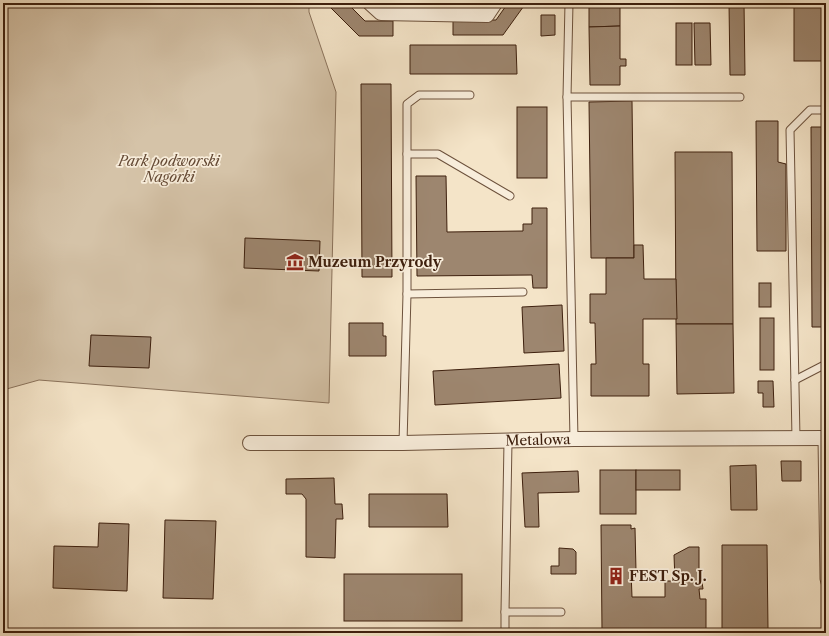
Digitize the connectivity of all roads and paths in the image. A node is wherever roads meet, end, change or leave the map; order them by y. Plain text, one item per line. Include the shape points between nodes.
1 (370, 3) edge
2 (495, 3) edge
3 (570, 3) edge
4 (470, 95) dead end
5 (567, 96) junction
6 (740, 97) dead end
7 (826, 110) edge
8 (407, 154) junction
9 (510, 196) dead end
10 (523, 292) dead end
11 (407, 294) junction
12 (826, 364) edge
13 (795, 380) junction
14 (574, 438) junction
15 (796, 438) junction
16 (824, 438) edge
17 (508, 442) junction
18 (250, 443) dead end
19 (403, 443) junction
20 (826, 586) edge
21 (505, 612) junction
22 (561, 612) dead end
23 (505, 633) edge

1 - 2 street via 381,14 487,15
3 - 5 lane
4 - 8 lane via 419,95 407,104
5 - 6 lane
5 - 14 lane
7 - 13 lane via 810,110 790,130
8 - 9 lane via 438,154
8 - 11 lane
10 - 11 lane
11 - 19 lane
12 - 13 lane
13 - 15 lane
14 - 15 street, Metalowa
14 - 17 street, Metalowa
15 - 16 street, Metalowa
16 - 20 lane
17 - 19 street, Metalowa
17 - 21 lane
18 - 19 street, Metalowa
21 - 22 lane
21 - 23 lane

